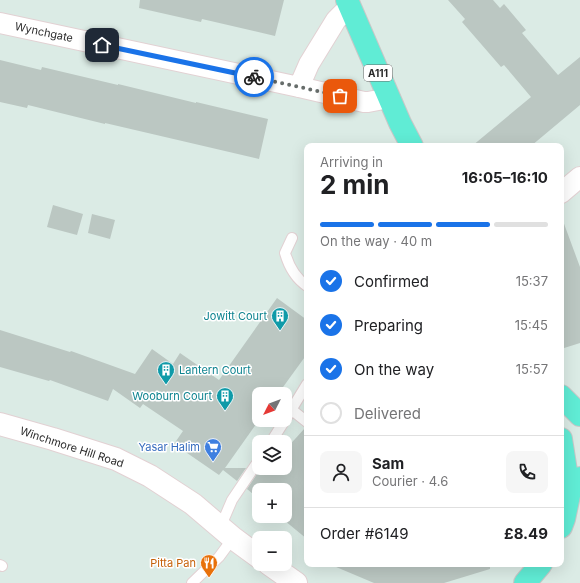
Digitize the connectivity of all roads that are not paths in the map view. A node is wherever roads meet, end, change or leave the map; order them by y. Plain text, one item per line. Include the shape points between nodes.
1 (348, 3) edge
2 (0, 23) edge
3 (299, 87) junction
4 (389, 98) junction
5 (411, 143) edge
6 (580, 177) edge
7 (564, 190) edge
8 (292, 238) dead end
9 (304, 284) edge
10 (304, 389) edge
11 (564, 399) edge
12 (292, 410) joint
13 (580, 415) edge
14 (304, 420) edge
15 (0, 426) edge
16 (564, 458) edge
17 (252, 470) edge
18 (576, 482) edge
19 (564, 519) edge
20 (227, 533) junction
21 (252, 552) edge
22 (538, 567) edge
23 (279, 571) edge
24 (192, 583) edge
25 (296, 583) edge
26 (525, 583) edge

1 - 3 street via 309,64
1 - 4 main road, A111
2 - 3 street, Wynchgate
3 - 4 street, Wynchgate via 364,102
4 - 5 main road, A111
6 - 7 street
8 - 9 lane via 285,253 293,272
10 - 12 lane
11 - 13 main road
12 - 14 lane
15 - 20 street, Winchmore Hill Road via 46,437 116,459 184,497
16 - 18 main road via 566,471
17 - 20 lane via 232,500
18 - 19 main road
20 - 21 street, Winchmore Hill Road
20 - 24 lane via 218,556
22 - 26 main road
23 - 25 street

